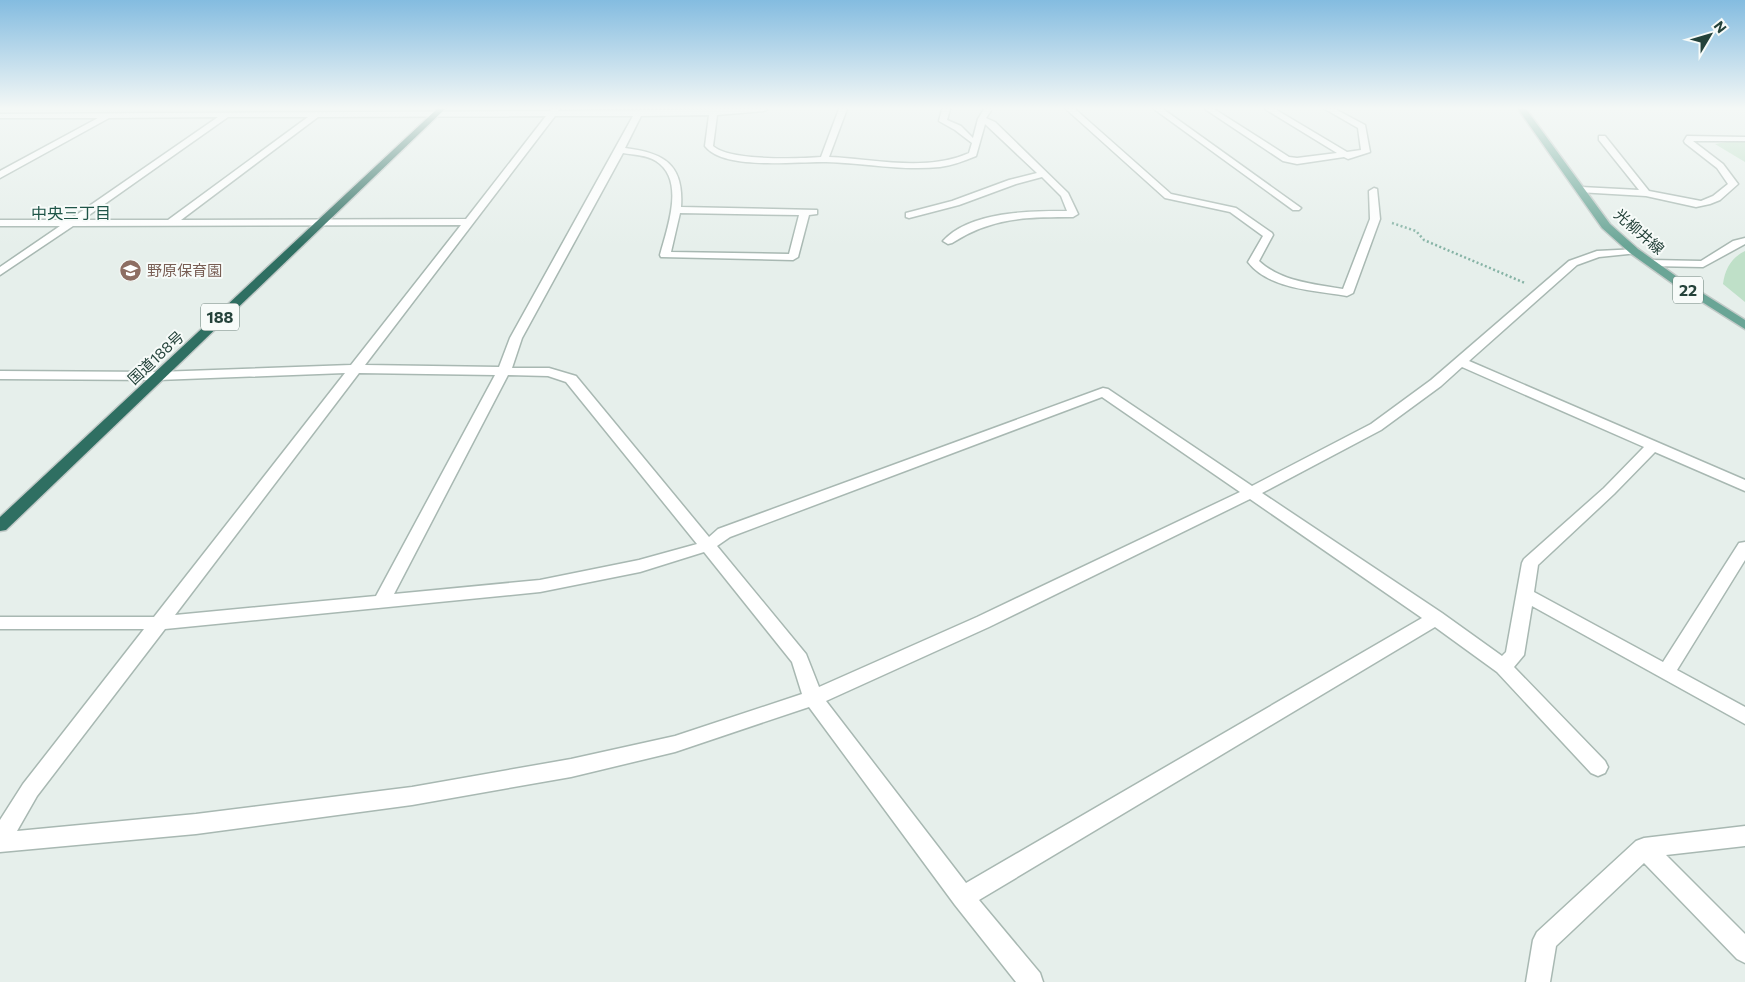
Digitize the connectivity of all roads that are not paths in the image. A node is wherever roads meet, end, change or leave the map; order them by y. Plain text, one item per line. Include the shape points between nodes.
1 (37, 155) edge
2 (169, 155) edge
3 (262, 155) edge
4 (393, 155) edge
5 (520, 155) edge
6 (617, 155) edge
7 (639, 155) edge
8 (732, 155) edge
9 (826, 155) edge
10 (972, 155) edge
11 (1024, 155) edge
12 (1122, 155) edge
13 (1222, 155) edge
14 (1280, 155) edge
15 (1353, 155) edge
16 (1555, 155) edge
17 (1615, 155) edge
18 (1706, 155) edge
19 (1348, 156) joint
20 (824, 159) junction
21 (1720, 166) junction
22 (1044, 174) junction
23 (0, 175) edge
24 (1742, 179) dead end
25 (1581, 190) junction
26 (1374, 191) dead end
27 (1646, 193) junction
28 (1296, 208) dead end
29 (676, 210) junction
30 (909, 214) dead end
31 (468, 222) junction
32 (0, 223) edge
33 (71, 223) junction
34 (170, 223) junction
35 (321, 223) junction
36 (948, 241) dead end
37 (1745, 242) edge
38 (1634, 251) junction
39 (1650, 263) junction
40 (0, 272) edge
41 (1745, 325) edge
42 (1462, 362) junction
43 (354, 369) junction
44 (504, 371) junction
45 (0, 375) edge
46 (158, 376) junction
47 (1653, 446) junction
48 (1745, 486) edge
49 (1252, 493) junction
50 (0, 526) edge
51 (707, 546) junction
52 (1745, 548) edge
53 (1525, 595) junction
54 (381, 602) junction
55 (1436, 618) junction
56 (160, 622) junction
57 (0, 623) edge
58 (1503, 667) junction
59 (1666, 673) junction
60 (813, 698) junction
61 (1745, 716) edge
62 (1598, 767) dead end
63 (1745, 836) edge
64 (0, 840) edge
65 (1644, 848) junction
66 (964, 897) junction
67 (1745, 951) edge
68 (1031, 982) edge
69 (1538, 982) edge

1 - 23 street
2 - 33 street
3 - 34 street
4 - 35 highway, 国道188号 / 188
5 - 31 street
6 - 44 street via 516,338
7 - 29 street via 660,160 668,167 676,185
8 - 20 street via 803,161
9 - 20 street
10 - 20 street via 953,162 910,165
11 - 22 street
12 - 26 street via 1168,196 1234,210 1268,234 1253,262 1260,270 1277,278 1347,293 1375,219
13 - 28 street
14 - 19 street via 1297,161
15 - 19 street
16 - 25 main road, 光柳井線 / 22
17 - 27 street
18 - 21 street
21 - 24 street via 1730,169
21 - 27 street via 1732,184 1723,194 1704,204
22 - 30 street via 964,201
22 - 36 street via 1065,195 1073,214 1016,214 965,228
25 - 27 street
25 - 38 main road, 光柳井線 / 22 via 1606,226
29 - 29 street via 665,255 793,257 810,212
31 - 35 street
31 - 43 street
32 - 33 street
33 - 34 street
33 - 40 street
34 - 35 street
35 - 46 highway, 国道188号 / 188
37 - 39 street via 1737,243 1703,264
38 - 39 main road, 光柳井線 / 22
38 - 42 street via 1597,254 1573,263
39 - 41 main road, 光柳井線 / 22
42 - 47 street
42 - 49 street via 1376,427
43 - 44 street
43 - 46 street
43 - 56 street
44 - 51 street via 549,372 571,379
44 - 54 street
45 - 46 street
46 - 50 highway, 国道188号 / 188
47 - 48 street
47 - 53 street via 1530,564
49 - 51 street via 1103,392 724,533
49 - 55 street
49 - 60 street via 983,622
51 - 54 street via 640,566 540,586
51 - 60 street via 800,659
52 - 59 street
53 - 58 street via 1515,655
53 - 59 street
54 - 56 street
55 - 58 street
55 - 66 street
56 - 57 street
56 - 64 street via 30,790
58 - 62 street
59 - 61 street
60 - 64 street via 675,744 571,768 412,796 196,824
60 - 66 street
63 - 65 street
65 - 67 street
65 - 69 street via 1546,940
66 - 68 street

